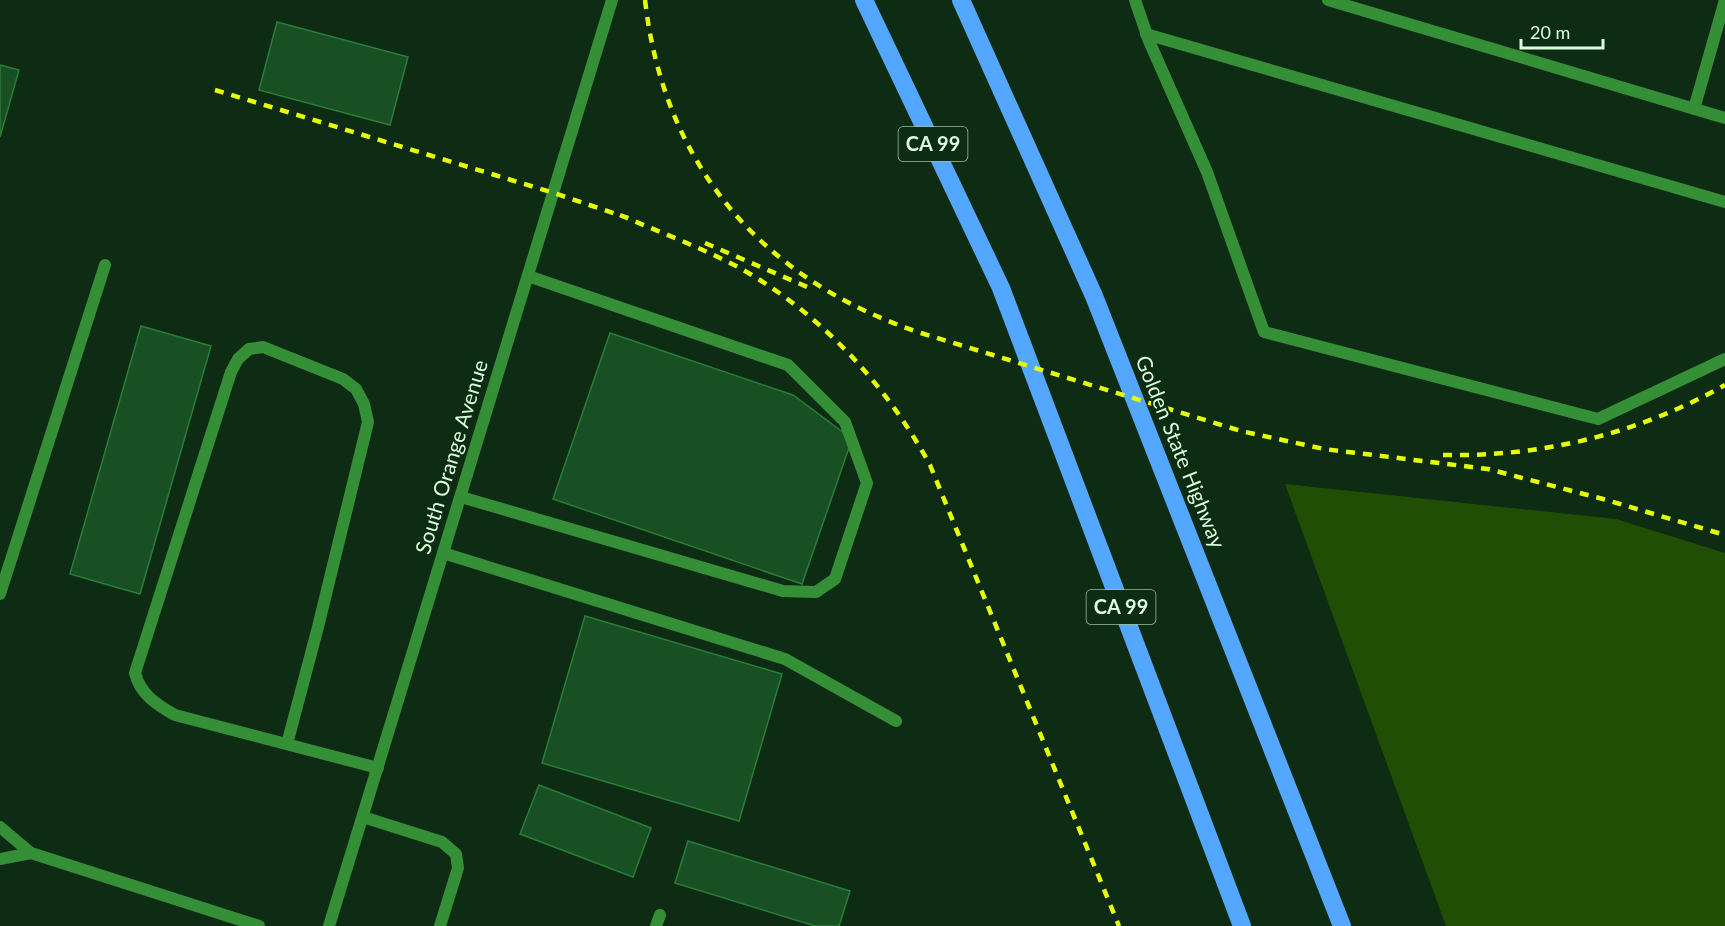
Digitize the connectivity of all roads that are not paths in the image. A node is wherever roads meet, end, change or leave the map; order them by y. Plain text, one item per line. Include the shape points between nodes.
1 (612, 0) edge
2 (864, 0) edge
3 (961, 0) edge
4 (1135, 0) edge
5 (1328, 0) edge
6 (1725, 0) edge
7 (1146, 34) junction
8 (1695, 109) junction
9 (1725, 118) edge
10 (1725, 202) edge
11 (105, 265) dead end
12 (528, 276) junction
13 (1725, 359) edge
14 (460, 497) junction
15 (444, 553) junction
16 (0, 594) edge
17 (896, 721) dead end
18 (287, 744) junction
19 (378, 768) junction
20 (363, 817) junction
21 (0, 827) edge
22 (31, 853) junction
23 (0, 859) edge
24 (259, 926) edge
25 (329, 926) edge
26 (440, 926) edge
27 (1242, 926) edge
28 (1342, 926) edge

1 - 12 street, South Orange Avenue
2 - 27 highway, CA 99 via 1001,288
3 - 28 highway, Golden State Highway via 1094,296
4 - 7 street
5 - 8 street
6 - 8 street
7 - 10 street
7 - 13 street via 1207,172 1264,332 1598,419
8 - 9 street
11 - 16 street
12 - 14 street, South Orange Avenue
12 - 14 street via 788,365 845,422 867,483 835,579 816,592 783,591
14 - 15 street, South Orange Avenue
15 - 17 street via 785,659
15 - 19 street, South Orange Avenue
18 - 18 street via 176,715 143,691 135,672 231,372 249,350 263,347 343,379 356,389 368,422
18 - 19 street
19 - 20 street, South Orange Avenue
20 - 25 street, South Orange Avenue
20 - 26 street via 442,842 456,854 458,868
21 - 22 street
22 - 23 street
22 - 24 street

